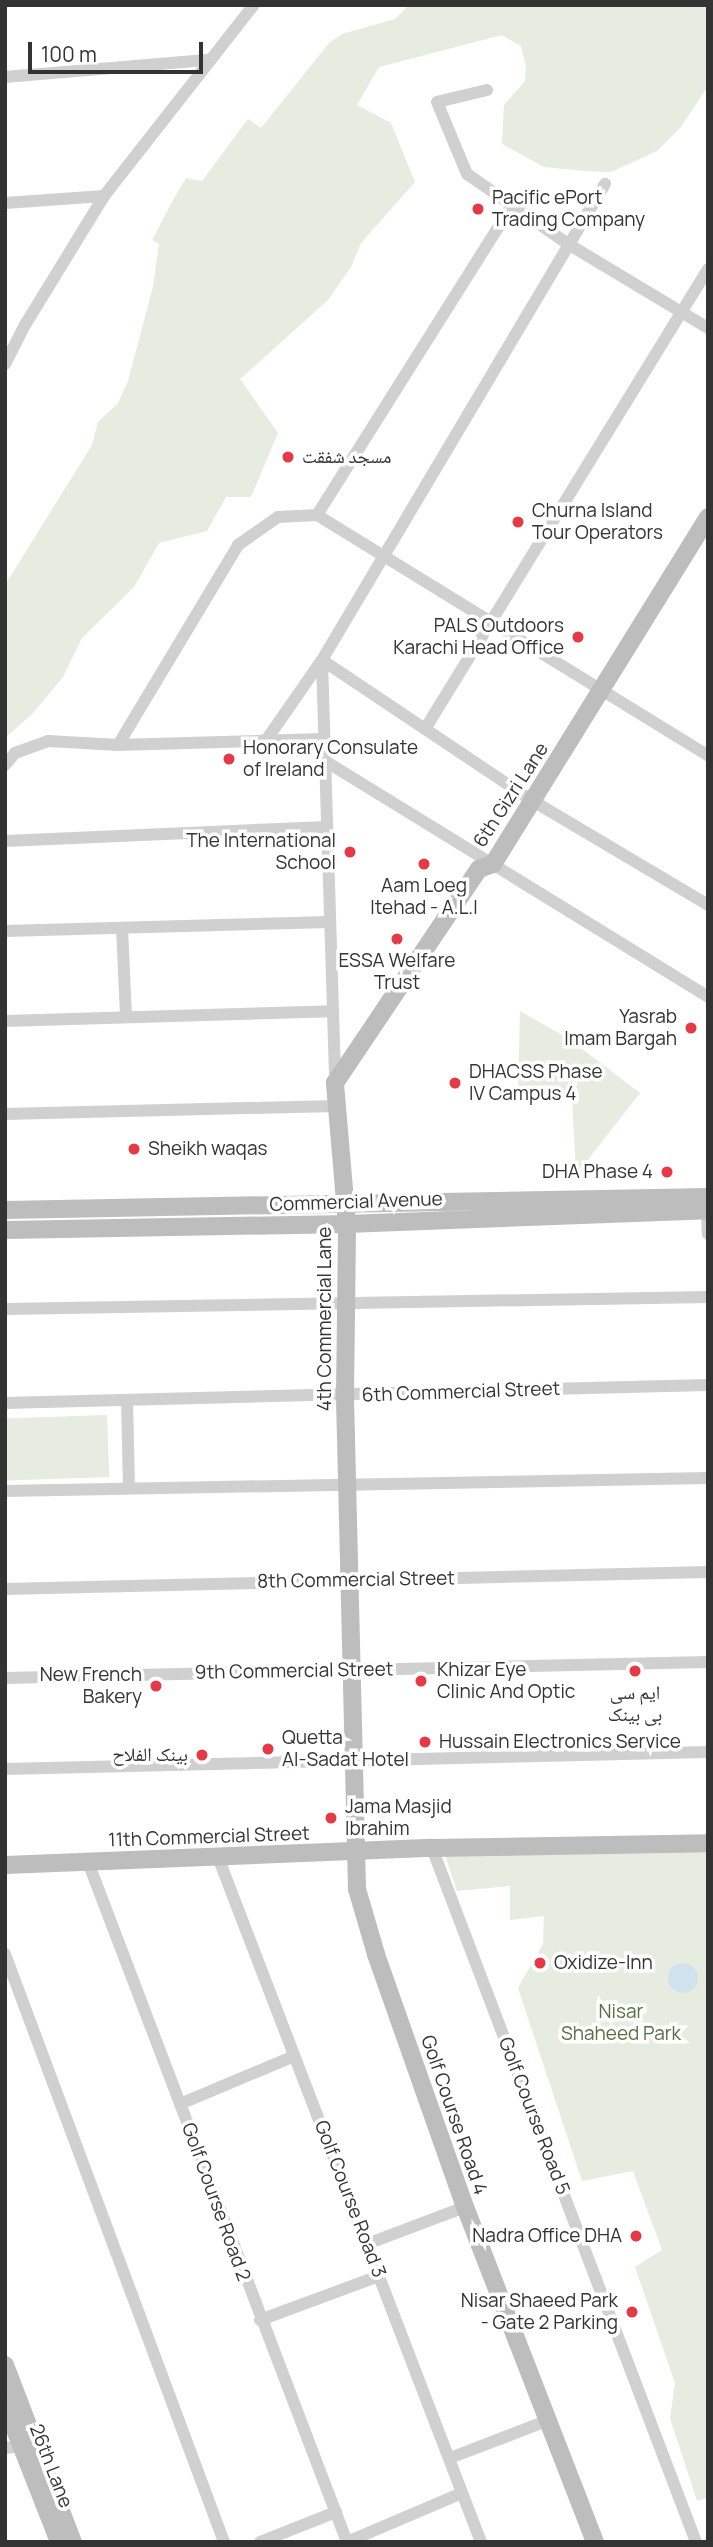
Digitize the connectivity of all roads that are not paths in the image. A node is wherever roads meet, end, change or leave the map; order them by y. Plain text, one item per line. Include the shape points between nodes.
1 (254, 5) edge
2 (209, 60) junction
3 (5, 77) edge
4 (487, 90) dead end
5 (605, 184) dead end
6 (104, 196) junction
7 (5, 203) edge
8 (511, 207) junction
9 (568, 244) junction
10 (708, 269) edge
11 (681, 312) junction
12 (708, 328) edge
13 (5, 364) edge
14 (317, 515) junction
15 (708, 517) edge
16 (702, 539) edge
17 (385, 555) junction
18 (489, 623) junction
19 (322, 660) junction
20 (602, 692) junction
21 (425, 729) junction
22 (267, 739) junction
23 (324, 739) junction
24 (118, 745) junction
25 (708, 756) edge
26 (325, 761) junction
27 (5, 765) edge
28 (533, 801) junction
29 (327, 827) junction
30 (5, 841) edge
31 (493, 864) junction
32 (708, 905) edge
33 (330, 922) junction
34 (122, 928) junction
35 (5, 932) edge
36 (708, 997) edge
37 (333, 1011) junction
38 (126, 1017) junction
39 (5, 1021) edge
40 (335, 1083) junction
41 (336, 1106) junction
42 (5, 1114) edge
43 (345, 1205) junction
44 (707, 1206) edge
45 (5, 1210) edge
46 (347, 1224) junction
47 (5, 1230) edge
48 (708, 1234) edge
49 (708, 1297) edge
50 (345, 1303) junction
51 (5, 1309) edge
52 (708, 1385) edge
53 (345, 1395) junction
54 (127, 1400) junction
55 (5, 1403) edge
56 (708, 1478) edge
57 (348, 1483) junction
58 (129, 1488) junction
59 (5, 1491) edge
60 (708, 1572) edge
61 (349, 1581) junction
62 (5, 1588) edge
63 (708, 1662) edge
64 (353, 1670) junction
65 (5, 1678) edge
66 (708, 1752) edge
67 (355, 1760) junction
68 (5, 1769) edge
69 (708, 1843) edge
70 (432, 1848) junction
71 (354, 1853) junction
72 (218, 1857) junction
73 (88, 1862) junction
74 (5, 1865) edge
75 (5, 1954) edge
76 (294, 2056) junction
77 (180, 2104) junction
78 (464, 2207) junction
79 (367, 2244) junction
80 (379, 2276) junction
81 (260, 2320) junction
82 (5, 2365) edge
83 (5, 2404) edge
84 (549, 2420) junction
85 (20, 2446) edge
86 (450, 2458) junction
87 (462, 2493) junction
88 (336, 2512) junction
89 (59, 2542) edge
90 (73, 2542) edge
91 (224, 2542) edge
92 (260, 2542) edge
93 (347, 2542) edge
94 (481, 2542) edge
95 (595, 2542) edge
96 (696, 2542) edge

1 - 2 street
2 - 3 street
2 - 6 street
4 - 8 street via 437,102 467,174
5 - 9 street
6 - 7 street
6 - 13 street
8 - 9 street
8 - 14 street
9 - 11 street
9 - 17 street
10 - 11 street
11 - 12 street
11 - 18 street
14 - 17 street
14 - 24 street via 278,517 238,545
15 - 16 street, 6th Gizri Lane
16 - 20 street, 6th Gizri Lane
17 - 18 street
17 - 19 street
18 - 20 street
18 - 21 street
19 - 21 street
19 - 22 street
19 - 23 street, 4th Commercial Lane
20 - 25 street
20 - 28 street, 6th Gizri Lane
21 - 28 street
22 - 23 street
22 - 24 street
23 - 26 street, 4th Commercial Lane
24 - 27 street via 48,741 15,753
26 - 29 street, 4th Commercial Lane
26 - 31 street
28 - 31 street, 6th Gizri Lane
28 - 32 street
29 - 30 street
29 - 33 street, 4th Commercial Lane
31 - 36 street
31 - 40 street, 6th Gizri Lane via 479,869
33 - 34 street
33 - 37 street, 4th Commercial Lane
34 - 35 street
34 - 38 street
37 - 38 street
37 - 40 street, 4th Commercial Lane
38 - 39 street
40 - 41 street, 4th Commercial Lane
41 - 42 street
41 - 43 street, 4th Commercial Lane
43 - 44 street, Commercial Avenue
43 - 45 street, Commercial Avenue
43 - 46 street, 4th Commercial Lane
44 - 46 street, Commercial Avenue
44 - 48 street
46 - 47 street, Commercial Avenue
46 - 50 street, 4th Commercial Lane
49 - 50 street
50 - 51 street
50 - 53 street, 4th Commercial Lane
52 - 53 street, 6th Commercial Street
53 - 54 street, 6th Commercial Street
53 - 57 street, 4th Commercial Lane
54 - 55 street, 6th Commercial Street
54 - 58 street
56 - 57 street
57 - 58 street
57 - 61 street, 4th Commercial Lane
58 - 59 street
60 - 61 street, 8th Commercial Street
61 - 62 street, 8th Commercial Street
61 - 64 street, 4th Commercial Lane
63 - 64 street, 9th Commercial Street
64 - 65 street, 9th Commercial Street
64 - 67 street, 4th Commercial Lane
66 - 67 street
67 - 68 street
67 - 71 street, 4th Commercial Lane
69 - 70 street, 11th Commercial Street
70 - 71 street, 11th Commercial Street
70 - 96 street, Golf Course Road 5
71 - 72 street, 11th Commercial Street
71 - 78 street, Golf Course Road 4 via 356,1889 376,1954
72 - 73 street, 11th Commercial Street
72 - 76 street, Golf Course Road 3
73 - 74 street, 11th Commercial Street
73 - 77 street, Golf Course Road 2
75 - 91 street
76 - 77 street
76 - 79 street, Golf Course Road 3
77 - 81 street, Golf Course Road 2
78 - 79 street
78 - 84 street, Golf Course Road 4
79 - 80 street, Golf Course Road 3
80 - 81 street
80 - 86 street, Golf Course Road 3
81 - 88 street, Golf Course Road 2
82 - 85 street
83 - 85 street, 26th Lane
84 - 86 street
84 - 95 street, Golf Course Road 4
85 - 89 street, 26th Lane
85 - 90 street
86 - 87 street, Golf Course Road 3
87 - 93 street
87 - 94 street, Golf Course Road 3
88 - 92 street
88 - 93 street, Golf Course Road 2

